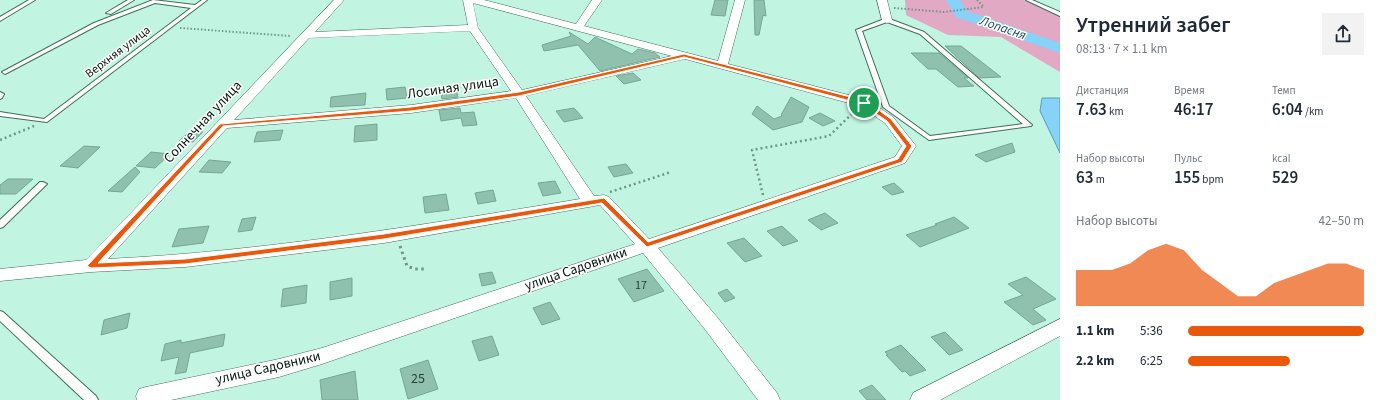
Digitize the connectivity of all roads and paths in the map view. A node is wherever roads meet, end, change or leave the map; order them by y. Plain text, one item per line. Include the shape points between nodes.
1 (33, 0) edge
2 (132, 0) edge
3 (205, 0) edge
4 (339, 0) edge
5 (468, 0) edge
6 (474, 0) edge
7 (597, 0) edge
8 (740, 0) edge
9 (977, 0) edge
10 (1028, 0) edge
11 (883, 4) edge
12 (196, 7) junction
13 (109, 13) dead end
14 (1060, 14) edge
15 (0, 20) edge
16 (886, 20) junction
17 (176, 28) dead end
18 (473, 28) junction
19 (578, 28) junction
20 (305, 36) junction
21 (684, 56) junction
22 (722, 65) junction
23 (5, 72) dead end
24 (519, 94) junction
25 (864, 103) junction
26 (0, 114) edge
27 (45, 121) junction
28 (222, 125) junction
29 (0, 140) edge
30 (671, 172) dead end
31 (43, 184) dead end
32 (597, 201) junction
33 (765, 205) junction
34 (0, 225) edge
35 (384, 237) junction
36 (647, 245) junction
37 (91, 266) junction
38 (424, 269) dead end
39 (0, 275) edge
40 (0, 314) edge
41 (1060, 327) edge
42 (146, 396) dead end
43 (92, 400) edge
44 (770, 400) edge
45 (920, 400) edge

1 - 15 lane
2 - 13 lane
3 - 12 lane, Верхняя улица
4 - 20 street, Солнечная улица
5 - 18 street
6 - 19 street, улица Садовники
7 - 19 street
8 - 22 street
9 - 11 path via 984,7 944,12
10 - 14 lane
11 - 16 street
12 - 23 lane via 155,1 96,24
12 - 27 lane, Верхняя улица
16 - 16 lane via 922,33 1029,125 929,138 886,107 859,30
17 - 20 path
18 - 20 street
18 - 24 street
19 - 21 street, улица Садовники
20 - 28 street, Солнечная улица
21 - 22 street, улица Садовники
21 - 24 street, Лосиная улица
22 - 25 street, улица Садовники
24 - 28 street, Лосиная улица via 411,109
24 - 32 street
25 - 33 path via 829,136 752,150
25 - 33 street, улица Садовники via 889,120 909,146 900,160
26 - 27 lane
27 - 29 path
28 - 37 street, Солнечная улица
30 - 32 path via 611,191
31 - 34 lane
32 - 35 street
32 - 36 street
33 - 36 street, улица Садовники
35 - 37 street via 185,261
35 - 38 path via 401,246 407,266
36 - 42 street, улица Садовники via 322,356 279,368
36 - 44 street via 719,332
37 - 39 street
40 - 43 lane
41 - 45 street

